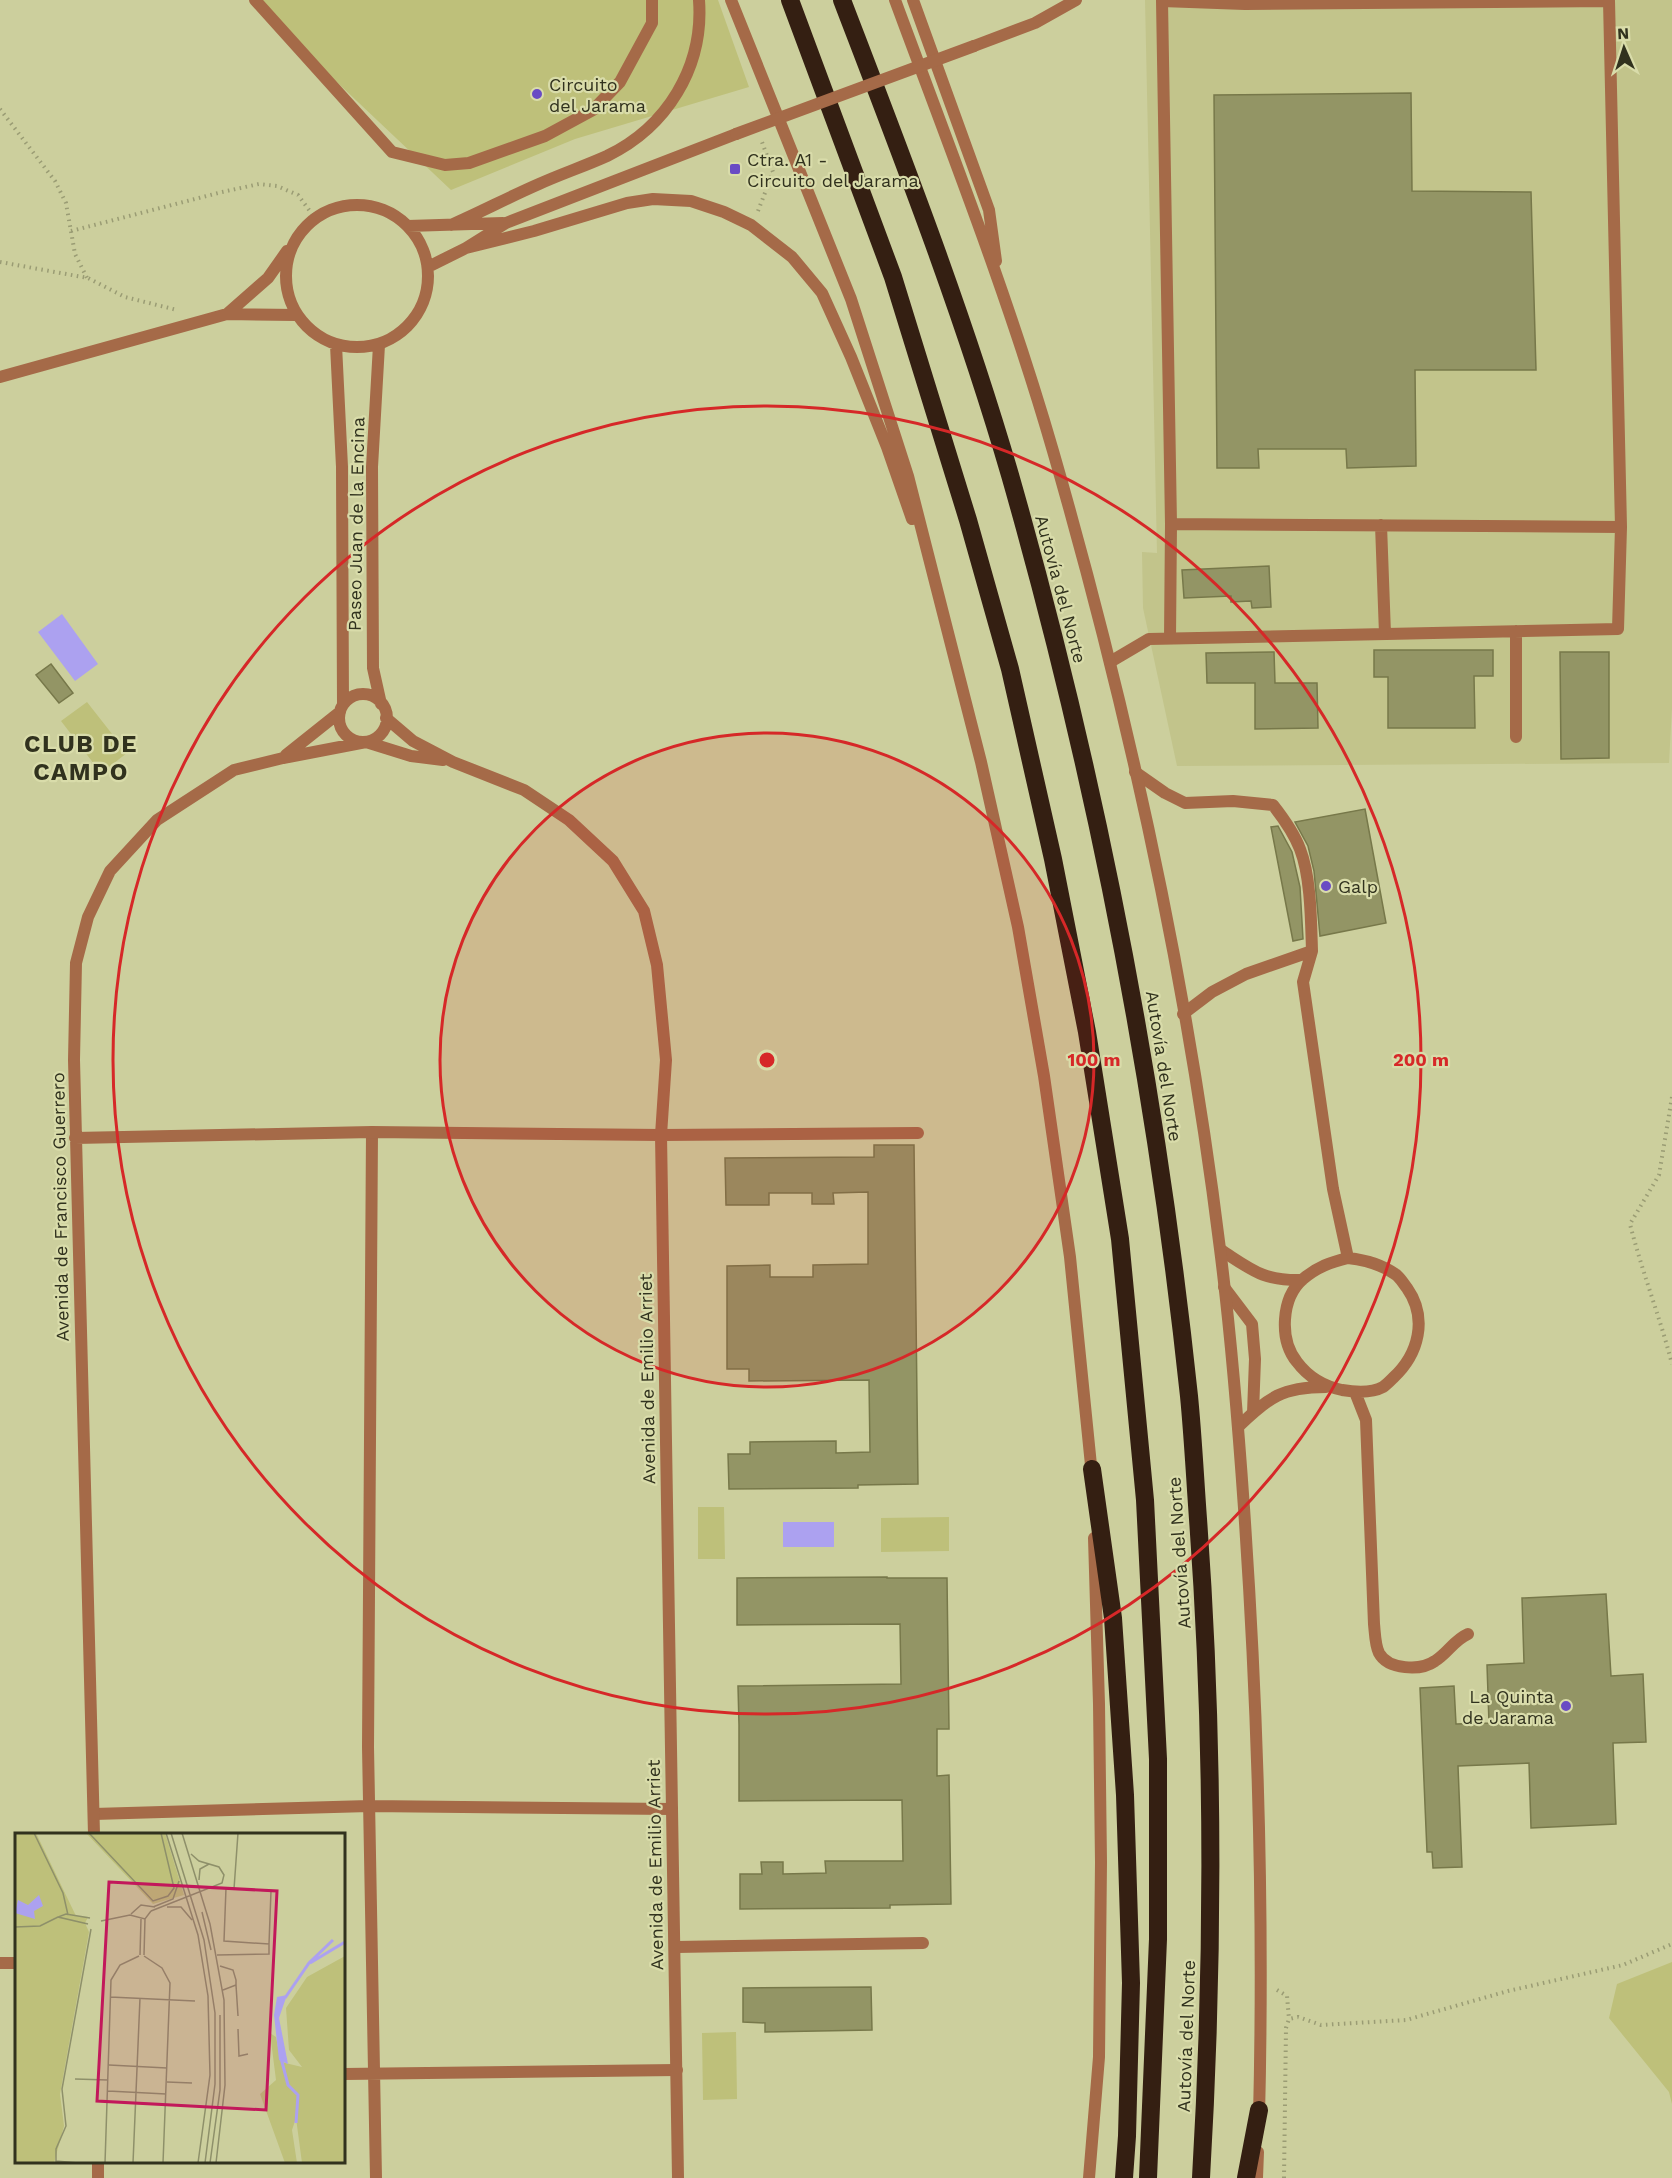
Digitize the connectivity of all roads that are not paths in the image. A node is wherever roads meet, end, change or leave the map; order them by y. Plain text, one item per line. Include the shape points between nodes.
1 (255, 0) edge
2 (652, 0) edge
3 (699, 0) edge
4 (731, 0) edge
5 (790, 0) edge
6 (842, 0) edge
7 (895, 0) edge
8 (913, 0) edge
9 (1077, 0) edge
10 (1245, 2) edge
11 (506, 223) junction
12 (451, 225) junction
13 (408, 226) junction
14 (292, 245) junction
15 (466, 248) junction
16 (428, 267) junction
17 (1000, 285) junction
18 (227, 314) junction
19 (296, 315) junction
20 (336, 345) junction
21 (379, 345) junction
22 (0, 377) edge
23 (1171, 524) junction
24 (1381, 525) junction
25 (1621, 526) junction
26 (940, 600) junction
27 (1516, 631) junction
28 (1385, 634) junction
29 (1170, 638) junction
30 (1110, 663) junction
31 (381, 704) junction
32 (341, 708) junction
33 (387, 718) junction
34 (1516, 736) dead end
35 (366, 742) junction
36 (283, 758) junction
37 (453, 762) junction
38 (1135, 772) junction
39 (1312, 951) junction
40 (1183, 1014) junction
41 (372, 1132) junction
42 (918, 1133) dead end
43 (661, 1135) junction
44 (75, 1138) junction
45 (1221, 1250) junction
46 (1348, 1258) junction
47 (1302, 1280) junction
48 (1224, 1287) junction
49 (1328, 1387) junction
50 (1355, 1392) junction
51 (1253, 1413) junction
52 (1238, 1427) junction
53 (1092, 1469) junction
54 (1468, 1634) dead end
55 (369, 1806) junction
56 (672, 1809) junction
57 (94, 1814) junction
58 (94, 1833) edge
59 (923, 1943) dead end
60 (676, 1947) junction
61 (677, 2070) junction
62 (345, 2074) edge
63 (374, 2074) junction
64 (1259, 2109) junction
65 (375, 2178) edge
66 (678, 2178) edge
67 (1089, 2178) edge
68 (1124, 2178) edge
69 (1148, 2178) edge
70 (1201, 2178) edge
71 (1246, 2178) edge
72 (1257, 2178) edge

1 - 2 street via 392,152 445,165 469,163 545,136 592,110 620,82 652,23
3 - 12 street via 695,57 680,92 643,133 608,155
4 - 26 street via 851,299 908,476
5 - 69 highway, Autovía del Norte via 892,277 968,520 1010,669 1053,859 1088,1043 1120,1239 1145,1500 1158,1770 1158,1939
6 - 70 highway, Autovía del Norte via 921,203 1009,472 1081,751 1142,1053 1189,1400 1206,1625 1209,2013
7 - 17 street
8 - 17 street via 988,210
9 - 11 street, bridge via 1035,23
10 - 23 street via 1162,1
10 - 25 street via 1609,1
11 - 12 street
11 - 15 street
12 - 13 street
13 - 14 street via 383,210 353,204 333,208 315,218
13 - 16 street via 422,245
14 - 18 street via 268,278
14 - 19 street via 285,269 287,293
15 - 16 street
15 - 26 street via 653,199 690,201 751,225 792,257 822,293 887,447
16 - 21 street via 427,292 417,315 401,333
17 - 30 street via 1053,448
18 - 19 street
18 - 22 street
19 - 20 street via 307,328
20 - 21 street
20 - 32 street, Paseo Juan de la Encina via 342,467
21 - 31 street, Paseo Juan de la Encina via 372,467 373,668
23 - 24 street
23 - 29 street
24 - 25 street
24 - 28 street
25 - 27 street via 1618,629
26 - 53 street via 1013,905 1042,1065 1070,1257
27 - 28 street
27 - 34 street
28 - 29 street
29 - 30 street via 1149,639
30 - 38 street
31 - 32 street via 364,694 356,695
31 - 33 street
32 - 35 street via 339,720 345,734
32 - 36 street, Avenida de Francisco Guerrero
33 - 35 street via 380,735
33 - 37 street, Avenida de Emilio Arriet via 413,741
35 - 36 street
35 - 37 street via 411,756
36 - 44 street, Avenida de Francisco Guerrero via 234,770 157,820 110,871 88,917 76,963
37 - 43 street, Avenida de Emilio Arriet via 524,790 569,820 613,861 644,911 657,965 666,1060
38 - 39 street via 1185,803 1233,801 1273,805 1300,851 1310,904
38 - 40 street
39 - 40 street via 1246,975 1212,992
39 - 46 street via 1303,982 1333,1189
40 - 45 street
41 - 43 street
41 - 44 street
41 - 55 street
42 - 43 street
43 - 56 street, Avenida de Emilio Arriet
44 - 57 street, Avenida de Francisco Guerrero
45 - 47 street via 1260,1275
45 - 48 street
46 - 47 street via 1323,1264
46 - 50 street via 1372,1262 1397,1275 1414,1299 1419,1321 1415,1349 1402,1370 1382,1388
47 - 49 street via 1288,1302 1285,1328 1291,1355 1307,1375
48 - 51 street via 1252,1324
48 - 52 street
49 - 50 street
49 - 51 street via 1302,1387 1280,1393
50 - 54 street via 1366,1420 1374,1624 1379,1652 1387,1662 1408,1668 1434,1662
51 - 52 street
52 - 64 street via 1258,1772
53 - 67 street via 1101,1862 1099,2058
53 - 68 highway via 1113,1618 1125,1795 1131,1983
55 - 56 street
55 - 57 street
55 - 63 street
56 - 60 street, Avenida de Emilio Arriet
57 - 58 street, Avenida de Francisco Guerrero
59 - 60 street
60 - 61 street, Avenida de Emilio Arriet
61 - 63 street
61 - 66 street, Avenida de Emilio Arriet
62 - 63 street
63 - 65 street
64 - 71 highway
64 - 72 street

